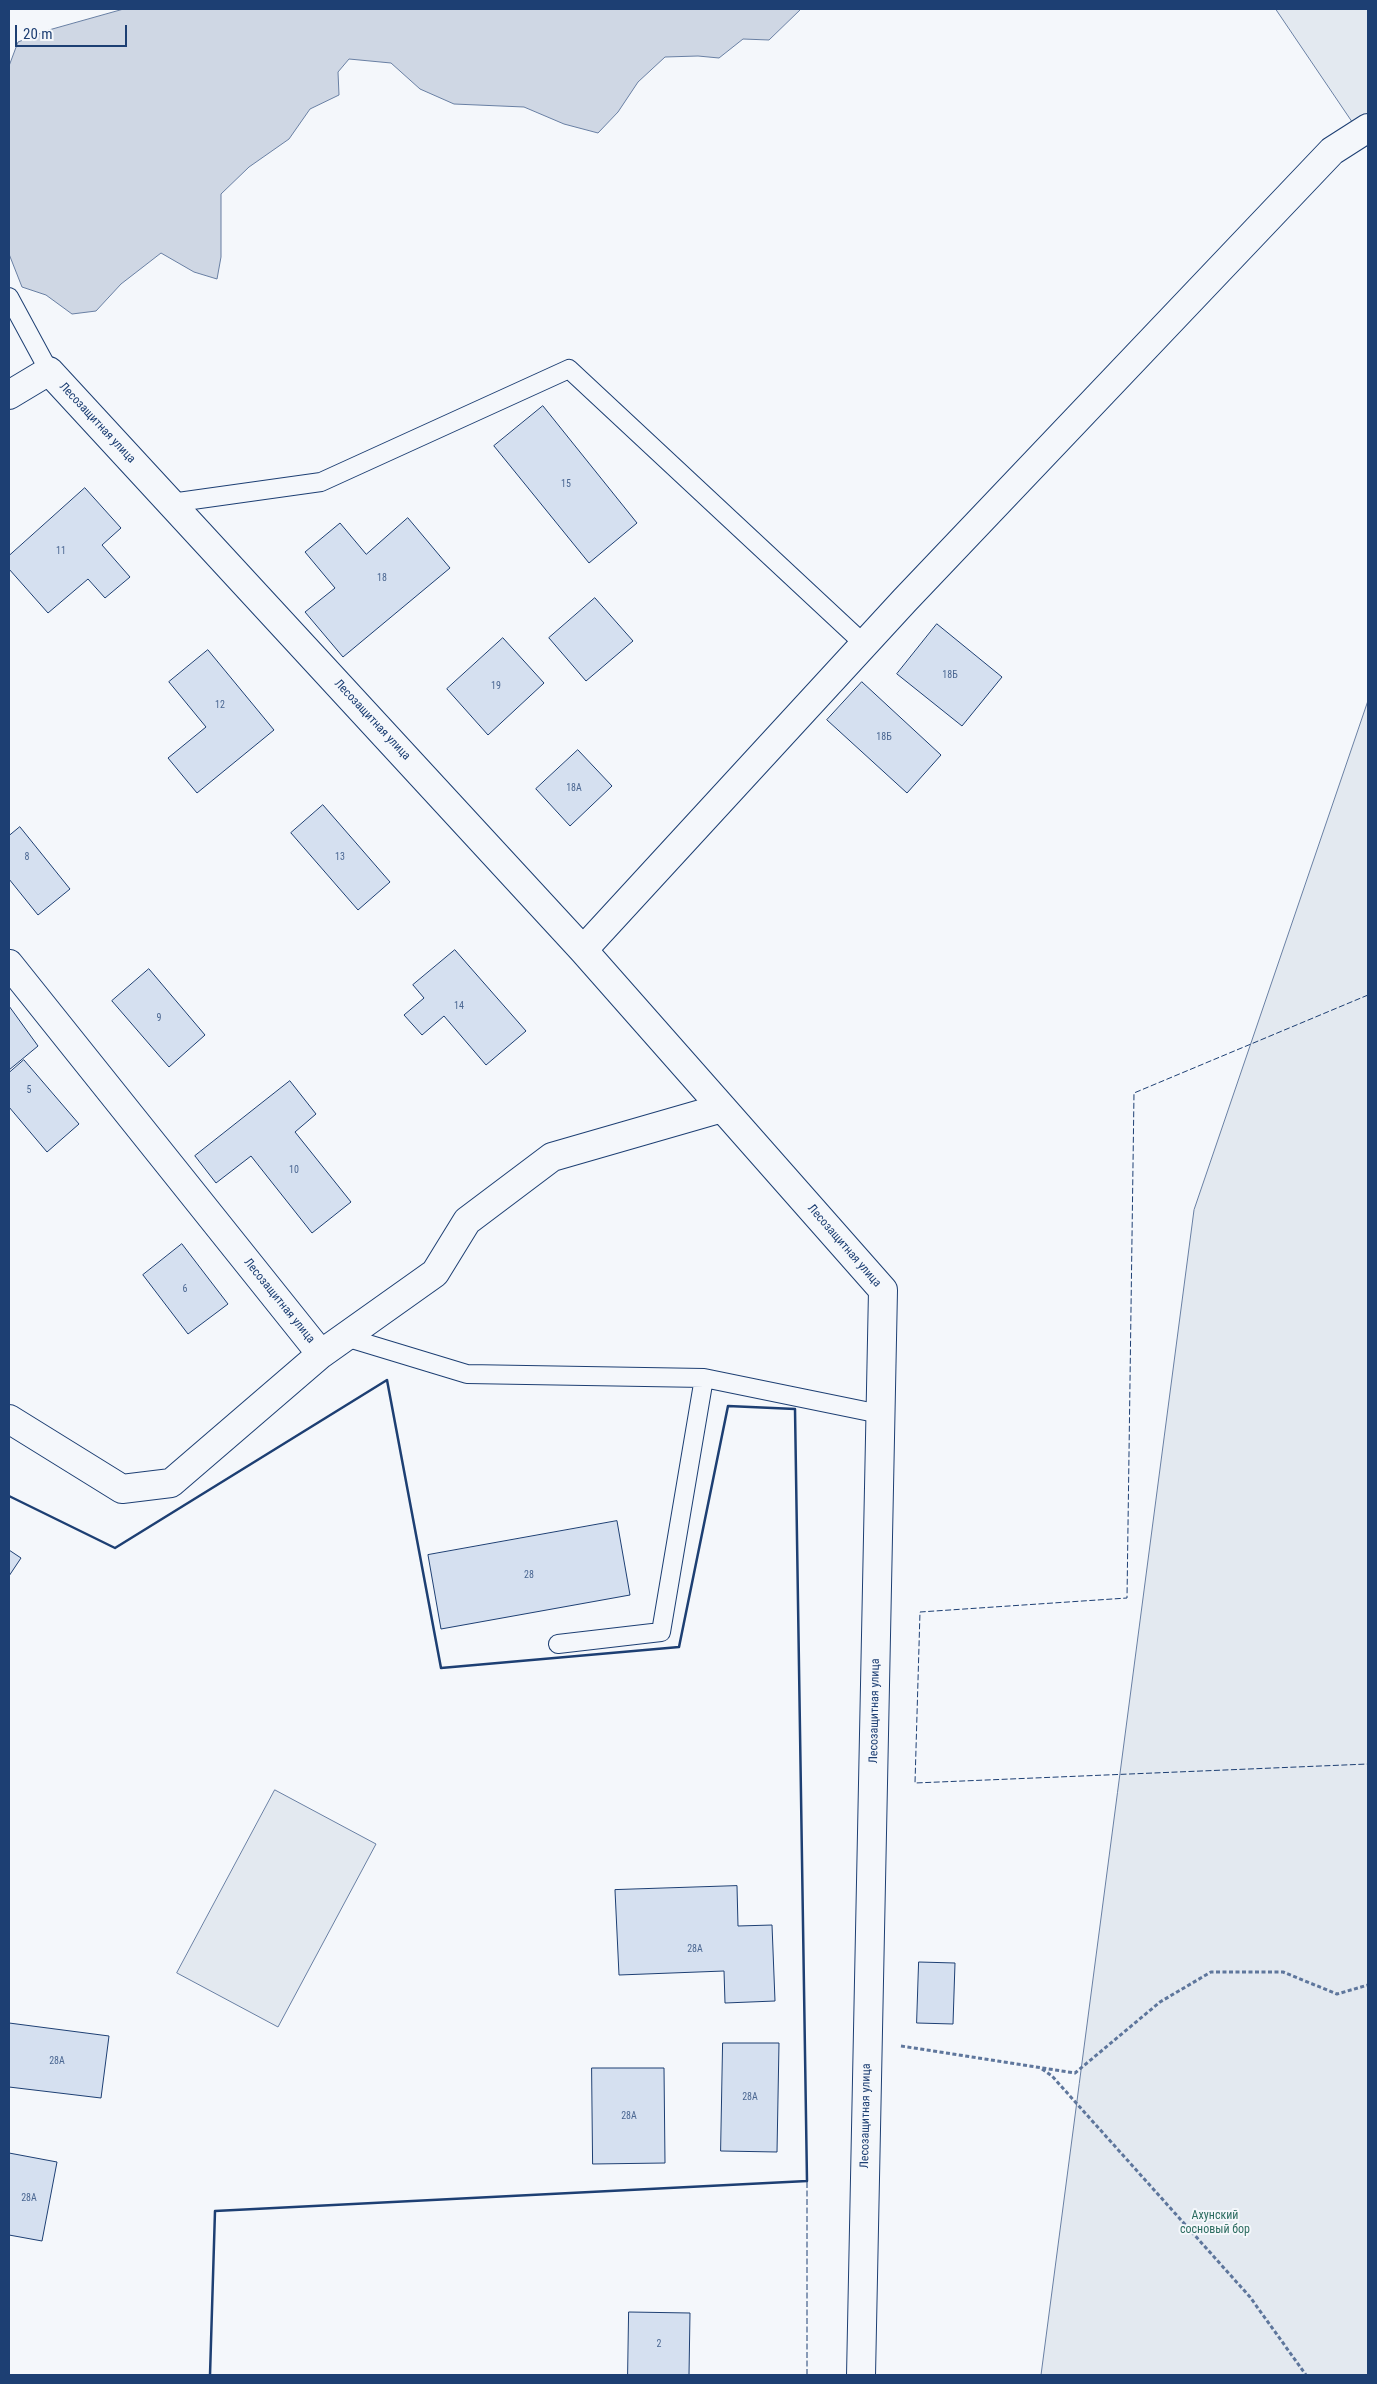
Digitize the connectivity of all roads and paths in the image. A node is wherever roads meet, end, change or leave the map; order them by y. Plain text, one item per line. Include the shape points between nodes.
1 (1368, 128) edge
2 (9, 297) edge
3 (49, 370) junction
4 (9, 395) edge
5 (171, 503) junction
6 (864, 644) junction
7 (583, 950) junction
8 (9, 964) edge
9 (722, 1108) junction
10 (344, 1337) junction
11 (321, 1354) junction
12 (704, 1378) junction
13 (880, 1414) junction
14 (9, 1419) edge
15 (558, 1644) dead end
16 (1368, 1985) edge
17 (868, 2041) junction
18 (1039, 2067) junction
19 (861, 2375) edge
20 (1306, 2375) edge

1 - 6 street via 1332,151
2 - 3 lane
3 - 4 street, Лесозащитная улица
3 - 5 street, Лесозащитная улица
5 - 6 lane via 321,482 569,369
5 - 7 street, Лесозащитная улица
6 - 7 street
7 - 9 street, Лесозащитная улица
8 - 11 street, Лесозащитная улица
9 - 10 street, Лесозащитная улица via 552,1157 467,1221 435,1273
9 - 13 street, Лесозащитная улица via 883,1290
10 - 11 street, Лесозащитная улица
10 - 12 lane via 467,1374
11 - 14 street via 171,1482 122,1489
12 - 13 lane
12 - 15 lane via 661,1632
13 - 17 street, Лесозащитная улица
16 - 18 path via 1337,1994 1283,1972 1211,1972 1160,2002 1076,2073
17 - 18 path
17 - 19 street, Лесозащитная улица
18 - 20 path via 1052,2076 1250,2297

